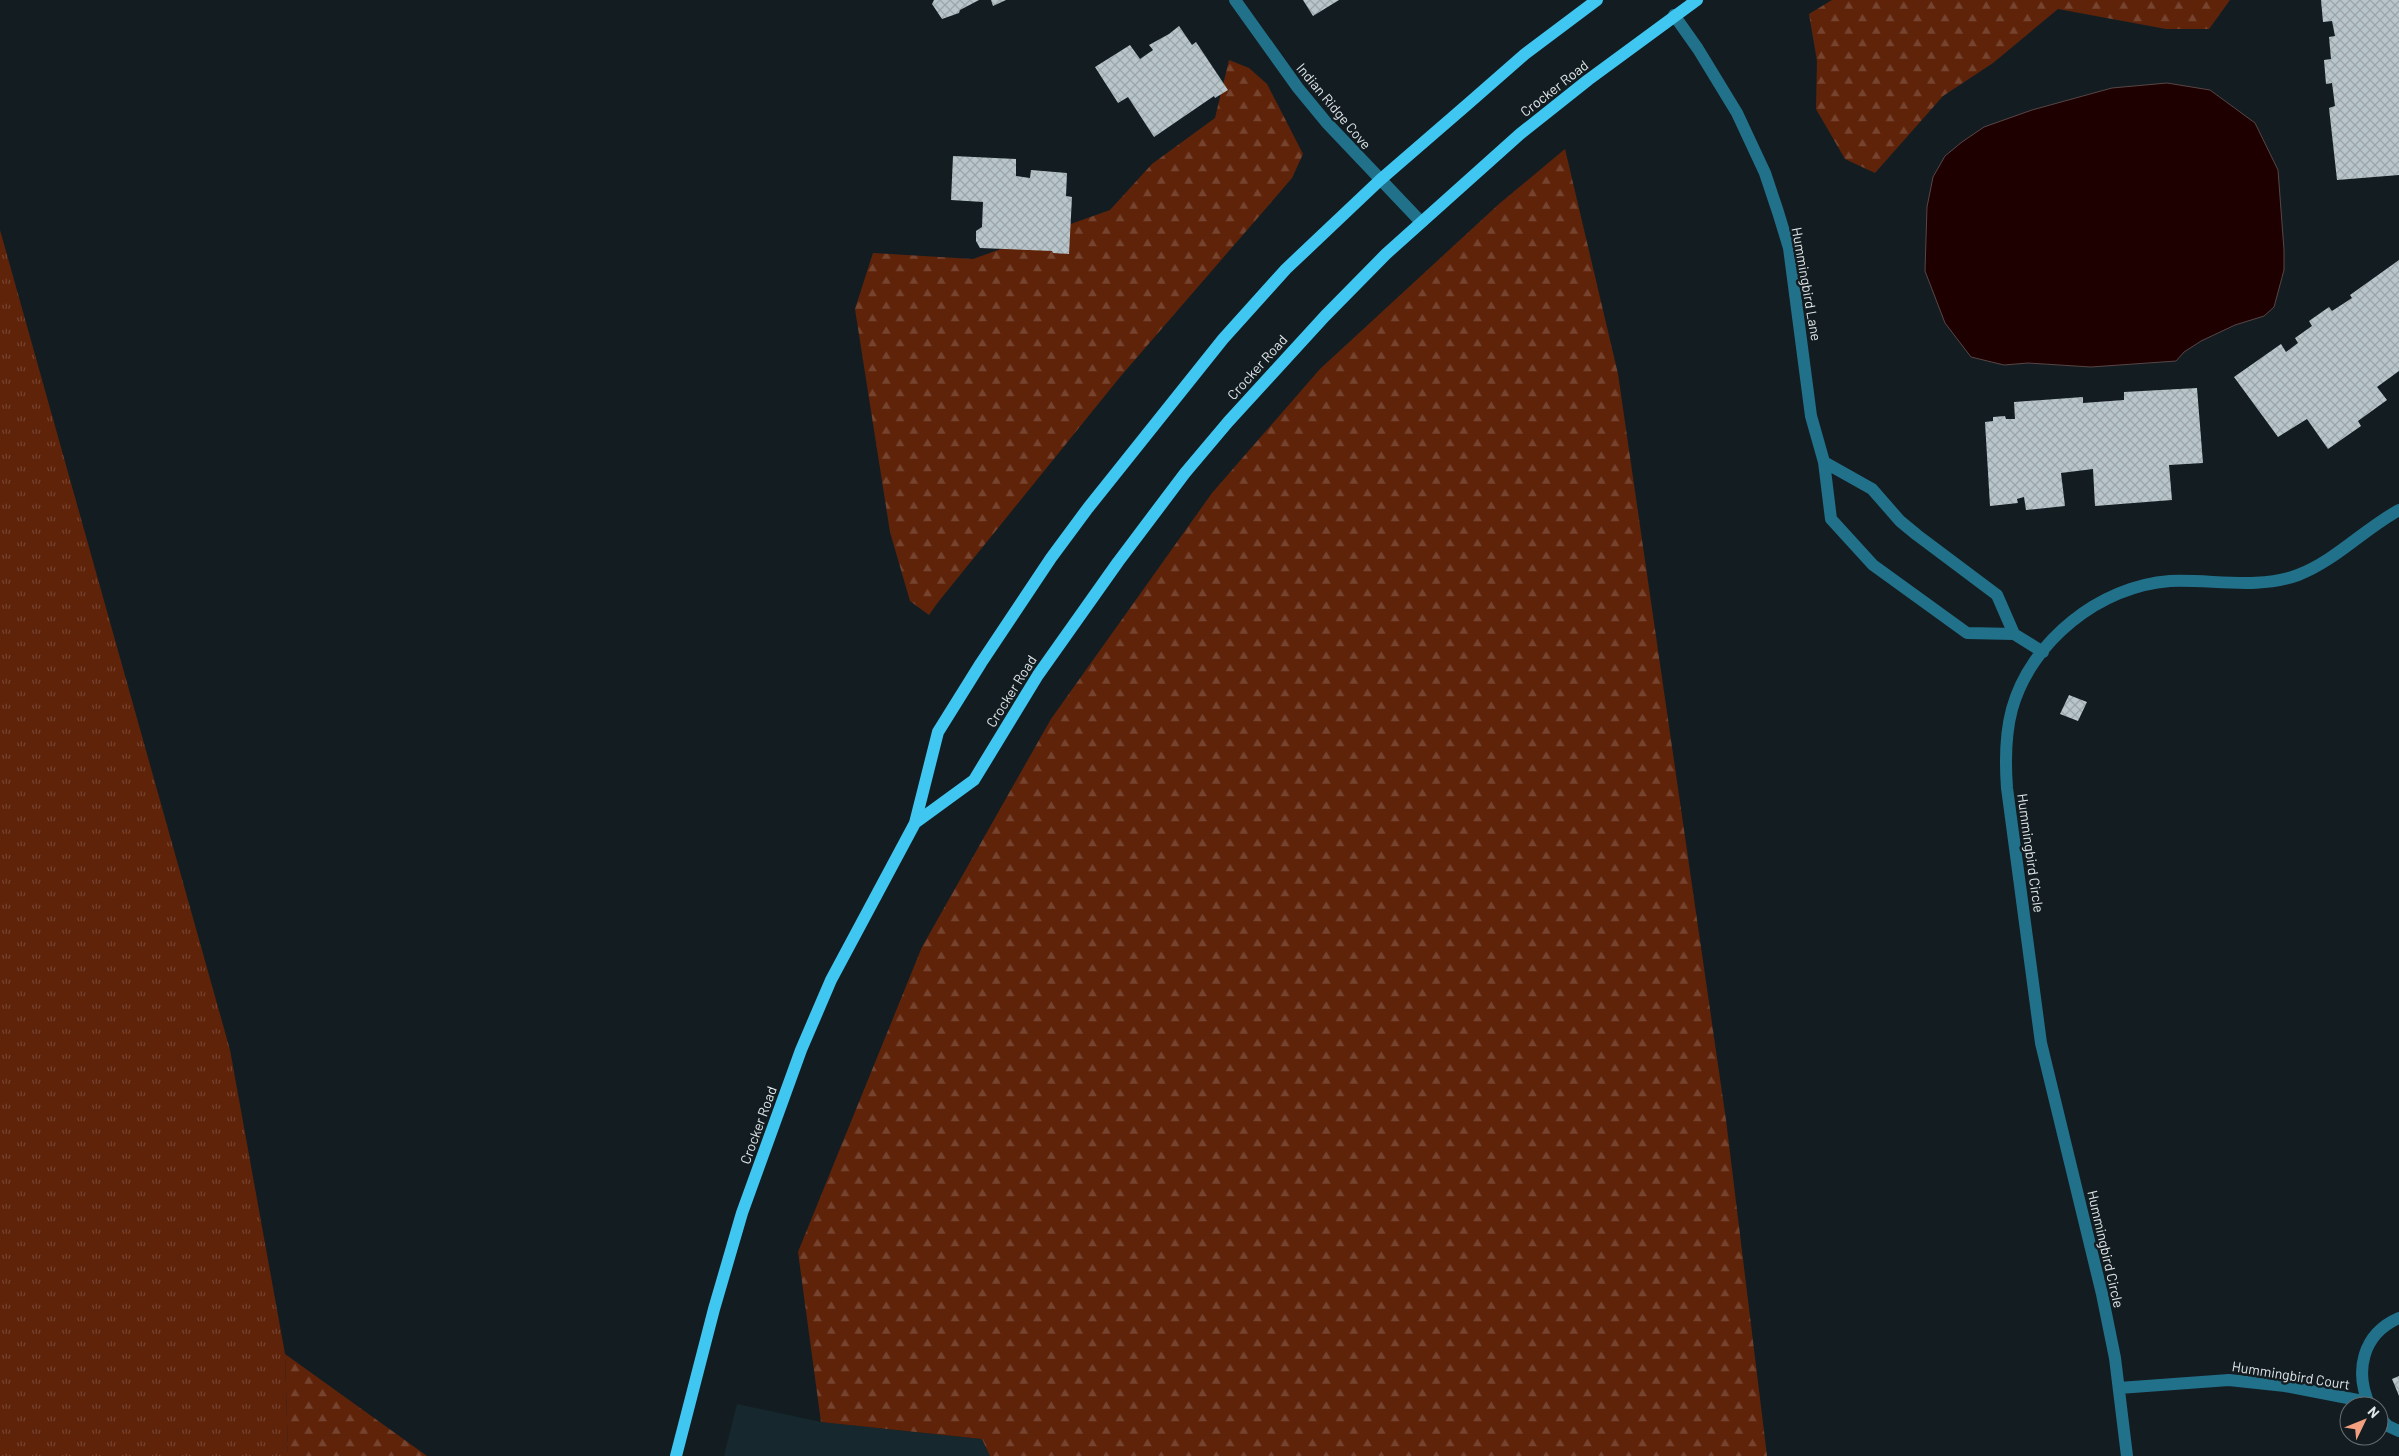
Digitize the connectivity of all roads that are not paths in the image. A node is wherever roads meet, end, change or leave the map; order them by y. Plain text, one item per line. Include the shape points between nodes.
1 (1235, 0) edge
2 (1597, 0) edge
3 (1698, 0) edge
4 (1674, 15) junction
5 (1380, 180) junction
6 (1421, 222) junction
7 (1824, 462) junction
8 (2399, 510) edge
9 (2014, 634) junction
10 (2042, 652) junction
11 (915, 823) junction
12 (2399, 1318) edge
13 (2119, 1388) junction
14 (2365, 1396) edge
15 (2339, 1398) edge
16 (676, 1456) edge
17 (2127, 1456) edge

1 - 5 street, Indian Ridge Cove via 1298,88
2 - 5 main road, Crocker Road via 1512,66
3 - 4 main road, Crocker Road
4 - 6 main road, Crocker Road via 1520,134
4 - 7 street, Hummingbird Lane via 1737,113 1778,212 1796,289 1811,416
5 - 6 street, Indian Ridge Cove
5 - 11 main road, Crocker Road via 1286,269 1223,339 1056,551 938,732
6 - 11 main road, Crocker Road via 1325,316 1185,473 1038,675 974,780
7 - 9 street via 1872,489 1900,521 1997,595
7 - 9 street, Hummingbird Lane via 1832,519 1873,565 1967,633
8 - 10 street, Hummingbird Circle via 2340,551 2298,575 2258,582 2168,581 2119,592 2078,616
9 - 10 street
10 - 13 street, Hummingbird Circle via 2012,708 2005,758 2007,788 2041,1043 2102,1294
11 - 16 main road, Crocker Road via 831,980 801,1050 742,1213
12 - 14 street, Hummingbird Court via 2374,1335 2365,1352 2361,1372
13 - 15 street, Hummingbird Court via 2229,1380 2276,1385
13 - 17 street, Hummingbird Circle

